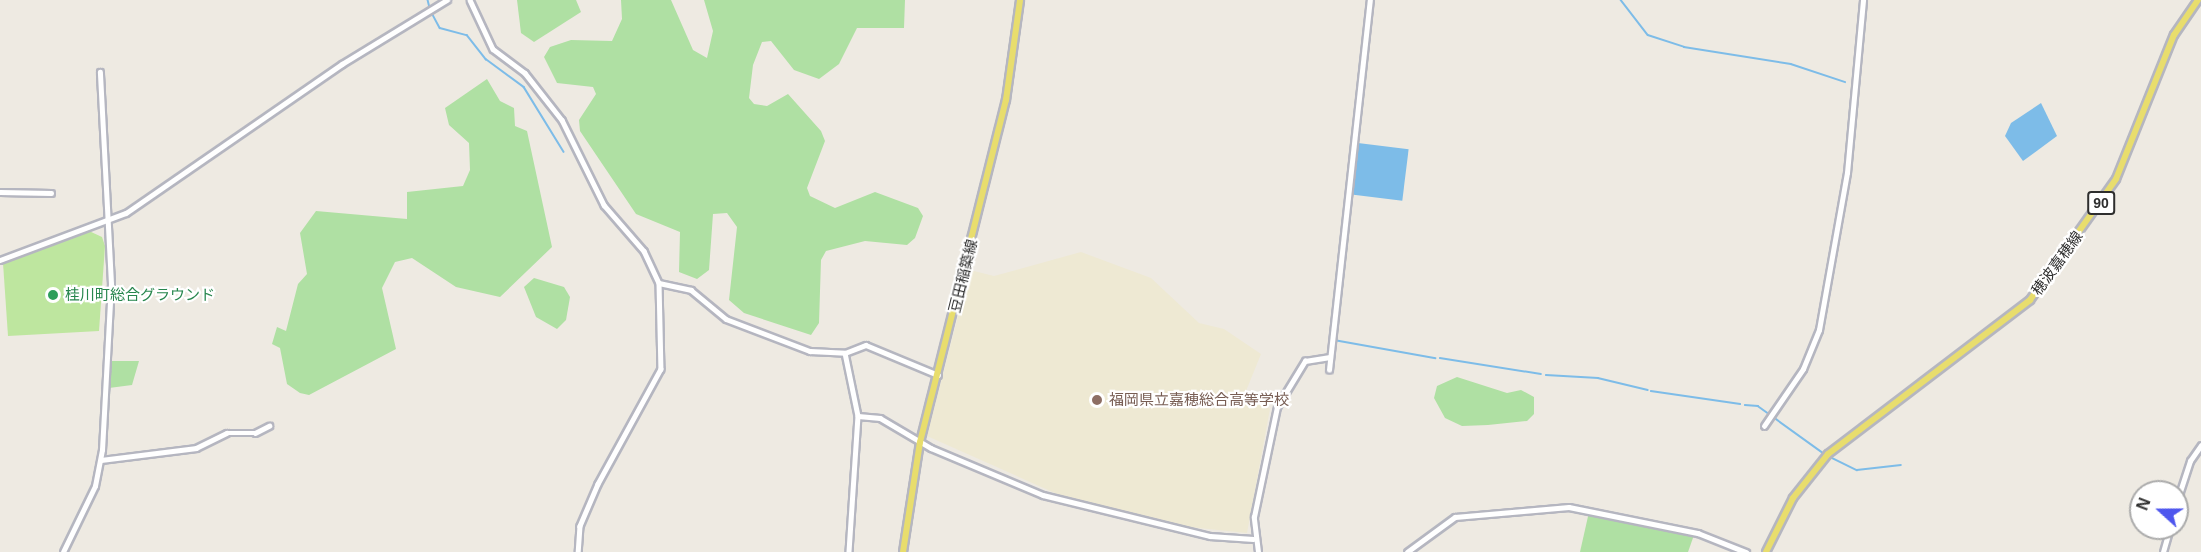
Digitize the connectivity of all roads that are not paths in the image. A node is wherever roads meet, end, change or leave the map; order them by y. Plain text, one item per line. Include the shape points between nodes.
1 (447, 0) edge
2 (470, 0) edge
3 (1020, 0) edge
4 (1370, 0) edge
5 (1863, 0) edge
6 (2198, 0) edge
7 (100, 72) dead end
8 (0, 192) edge
9 (51, 193) dead end
10 (109, 222) junction
11 (0, 260) edge
12 (659, 283) junction
13 (845, 352) junction
14 (1330, 357) junction
15 (1329, 370) dead end
16 (938, 375) junction
17 (858, 416) junction
18 (269, 426) dead end
19 (1764, 426) dead end
20 (920, 442) junction
21 (2201, 445) edge
22 (101, 460) junction
23 (2184, 480) edge
24 (1253, 539) junction
25 (63, 552) edge
26 (578, 552) edge
27 (849, 552) edge
28 (903, 552) edge
29 (1258, 552) edge
30 (1407, 552) edge
31 (1746, 552) edge
32 (1766, 552) edge

1 - 10 street
2 - 12 street via 493,49 525,73 562,120 604,205 644,251
3 - 16 main road, 豆田稲築線 via 997,144
4 - 14 street
5 - 19 street via 1847,173 1820,330 1803,369
6 - 32 main road, 穂波嘉穂線 / 90 via 2174,35 2116,179 2030,300 1828,454 1793,498
7 - 10 street
8 - 9 street
10 - 11 street
10 - 22 street via 111,285
12 - 13 street via 691,290 726,319 802,349
12 - 26 street via 661,369 598,484 580,526
13 - 16 street via 866,345
13 - 17 street
14 - 15 street
14 - 24 street via 1305,361 1277,407
16 - 20 main road, 豆田稲築線
17 - 20 street via 880,418
17 - 27 street
18 - 22 street via 219,435 196,448
20 - 24 street via 1043,495 1210,536
20 - 28 main road, 豆田稲築線
21 - 23 street
22 - 25 street via 95,486
24 - 29 street
30 - 31 street via 1455,517 1569,507 1707,536

